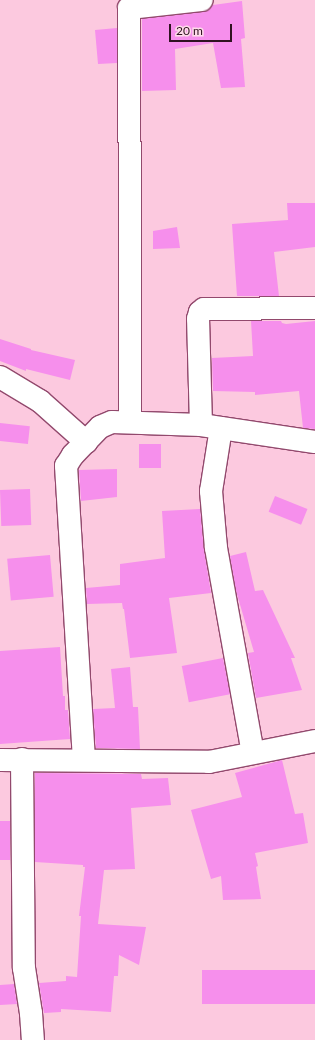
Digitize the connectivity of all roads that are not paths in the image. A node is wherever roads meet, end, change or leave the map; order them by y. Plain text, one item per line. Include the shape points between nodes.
1 (202, 0) edge
2 (315, 308) edge
3 (0, 377) edge
4 (130, 422) junction
5 (211, 426) junction
6 (86, 442) junction
7 (315, 442) edge
8 (315, 741) edge
9 (253, 753) junction
10 (22, 759) junction
11 (0, 760) edge
12 (84, 760) junction
13 (32, 1040) edge

1 - 4 street via 129,8
2 - 5 street via 204,309 200,312 198,319
3 - 6 street via 40,401
4 - 5 street
4 - 6 street via 112,422 100,427
5 - 7 street
5 - 9 street via 211,491 216,548
6 - 12 street via 66,466
8 - 9 street
9 - 12 street via 209,762
10 - 11 street
10 - 12 street
10 - 13 street via 24,968

